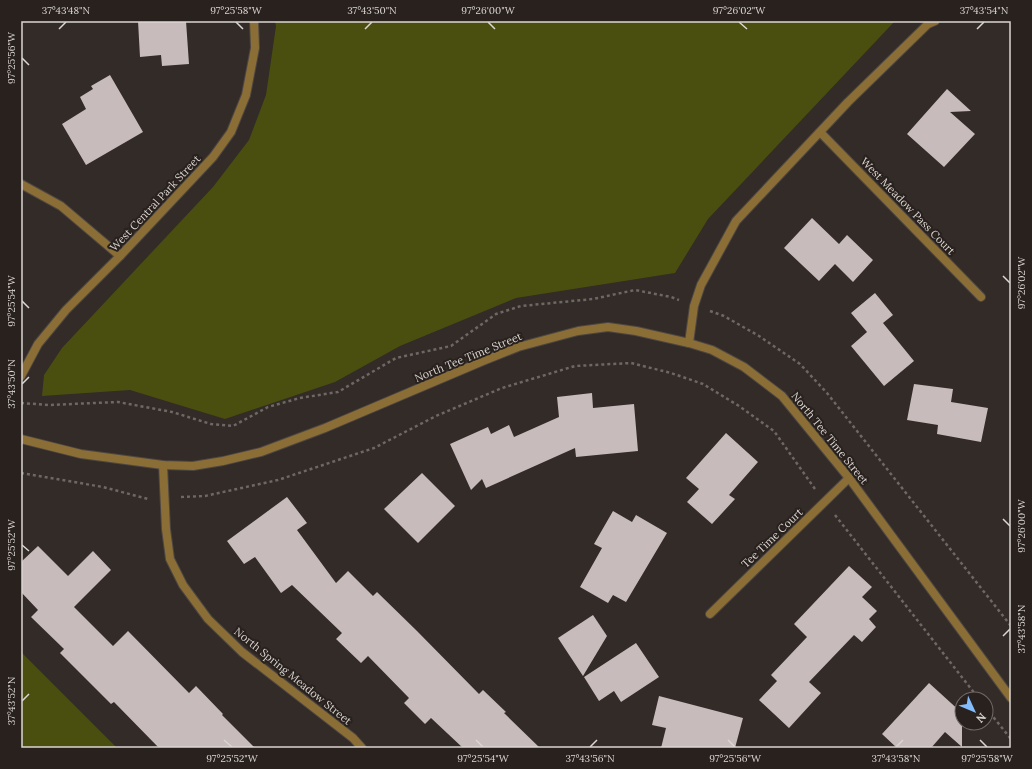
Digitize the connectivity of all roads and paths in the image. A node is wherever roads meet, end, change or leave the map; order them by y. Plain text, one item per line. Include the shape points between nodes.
1 (254, 21) edge
2 (935, 21) edge
3 (820, 132) junction
4 (21, 184) edge
5 (120, 256) junction
6 (981, 297) dead end
7 (694, 306) junction
8 (689, 343) junction
9 (21, 376) edge
10 (21, 403) edge
11 (21, 439) edge
12 (163, 465) junction
13 (21, 473) edge
14 (849, 478) junction
15 (164, 498) junction
16 (825, 501) junction
17 (710, 614) dead end
18 (1011, 626) edge
19 (973, 691) edge
20 (1011, 698) edge
21 (994, 718) edge
22 (1011, 739) edge
23 (362, 748) edge

1 - 5 street, West Central Park Street via 255,48 246,95 231,132 213,157
2 - 3 street via 928,24
3 - 6 street, West Meadow Pass Court
3 - 7 street via 736,221 701,285
4 - 5 street via 61,206
5 - 9 street, West Central Park Street via 66,310 38,344
7 - 8 street
7 - 10 path via 671,297 635,290 593,299 521,306 496,314 451,346 396,358 338,392 300,398 268,407 233,426 211,424 172,412 118,402 49,405
7 - 18 path via 724,316 800,364 832,399
8 - 12 street, North Tee Time Street via 608,327 578,331 518,347 261,452 193,466
8 - 14 street, North Tee Time Street via 712,350 744,367 782,396
11 - 12 street, North Tee Time Street via 81,454
12 - 15 street, North Spring Meadow Street
13 - 15 path via 103,487 147,499
14 - 16 street, Tee Time Court
14 - 20 street, North Tee Time Street
15 - 16 path via 205,496 278,480 374,448 436,416 502,388 575,366 631,363 703,384 739,406 774,431
15 - 23 street, North Spring Meadow Street via 170,560 183,585 208,619 242,652 353,738
16 - 17 street, Tee Time Court
16 - 19 path
21 - 22 path

